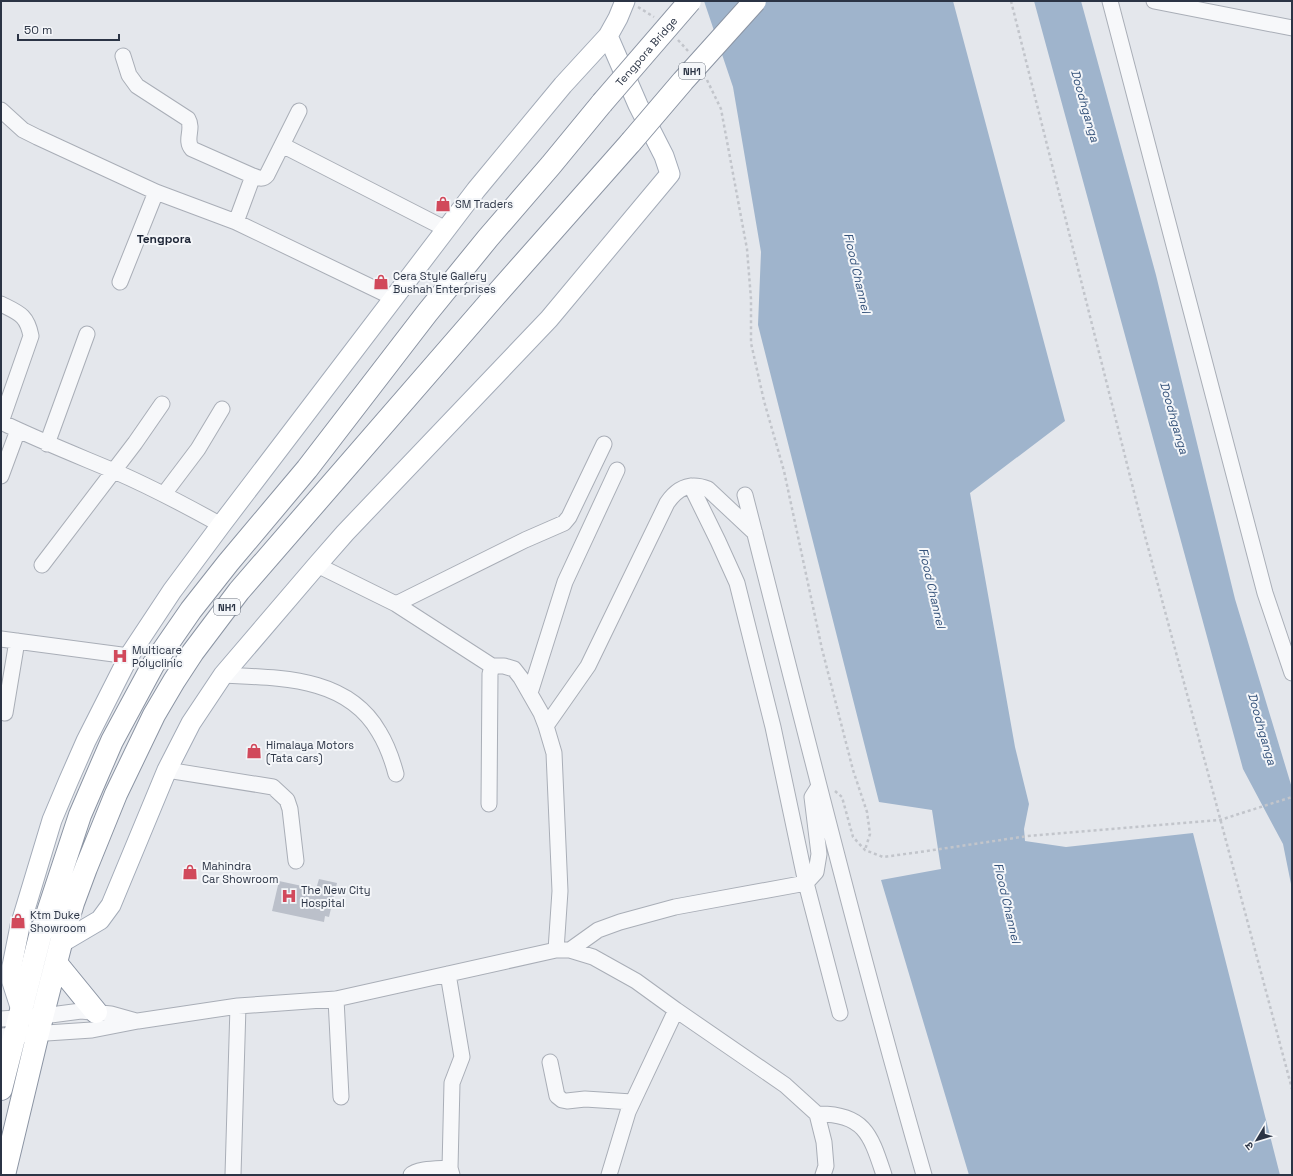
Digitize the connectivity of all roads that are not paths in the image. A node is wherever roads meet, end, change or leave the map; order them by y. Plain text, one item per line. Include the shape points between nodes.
1 (624, 1) edge
2 (690, 1) edge
3 (755, 1) edge
4 (1110, 1) edge
5 (1154, 1) edge
6 (1292, 28) edge
7 (608, 36) junction
8 (123, 56) dead end
9 (1, 110) edge
10 (299, 111) dead end
11 (282, 145) junction
12 (253, 176) junction
13 (156, 192) junction
14 (236, 222) junction
15 (446, 229) junction
16 (120, 282) dead end
17 (394, 298) junction
18 (1, 304) edge
19 (88, 334) dead end
20 (162, 404) dead end
21 (222, 409) dead end
22 (18, 430) junction
23 (47, 444) junction
24 (604, 444) dead end
25 (617, 470) dead end
26 (114, 471) junction
27 (1, 476) edge
28 (691, 486) junction
29 (164, 494) junction
30 (745, 495) dead end
31 (221, 525) junction
32 (755, 533) junction
33 (42, 565) dead end
34 (317, 565) junction
35 (396, 604) junction
36 (1, 639) edge
37 (17, 641) junction
38 (129, 656) junction
39 (492, 666) junction
40 (1292, 673) edge
41 (223, 675) junction
42 (530, 694) junction
43 (5, 713) dead end
44 (546, 726) junction
45 (167, 770) junction
46 (396, 774) dead end
47 (819, 785) junction
48 (489, 804) dead end
49 (296, 861) dead end
50 (806, 883) junction
51 (563, 950) junction
52 (59, 953) junction
53 (448, 974) junction
54 (336, 999) junction
55 (238, 1006) junction
56 (676, 1010) junction
57 (96, 1012) junction
58 (840, 1013) dead end
59 (138, 1021) junction
60 (12, 1024) edge
61 (40, 1025) junction
62 (550, 1062) dead end
63 (1, 1089) edge
64 (341, 1097) dead end
65 (632, 1102) junction
66 (817, 1114) junction
67 (451, 1172) edge
68 (4, 1175) edge
69 (233, 1175) edge
70 (412, 1175) edge
71 (609, 1175) edge
72 (823, 1175) edge
73 (884, 1175) edge
74 (924, 1175) edge

1 - 7 main road
2 - 60 highway, Tengpora Bridge / NH1, bridge via 427,313 307,469 191,610 153,665 112,741 80,815
3 - 52 highway, NH1, bridge via 239,591 193,652 154,714 116,794 86,868
4 - 40 street via 1265,593
5 - 6 street
7 - 15 main road via 563,84
7 - 34 main road via 670,174 549,319
8 - 12 street via 129,75 137,86 188,119 188,141 192,150
9 - 13 street via 23,130
10 - 11 street
11 - 12 street via 265,178
11 - 15 street
12 - 14 street
13 - 14 street
13 - 16 street
14 - 17 street
15 - 17 main road
17 - 31 main road
18 - 22 street via 25,319 31,336 1,422
19 - 23 street
20 - 26 street
21 - 29 street via 198,449
22 - 23 street
22 - 27 street
23 - 26 street
24 - 35 street via 564,523
25 - 42 street via 564,582
26 - 29 street
26 - 33 street
28 - 32 street via 708,489
28 - 44 street via 674,493 667,503 588,666
28 - 50 street via 737,583 773,727
29 - 31 street
30 - 32 street
31 - 38 main road
32 - 47 street
34 - 35 street
34 - 41 main road
35 - 39 street
36 - 37 street
37 - 38 street
37 - 43 street
38 - 60 main road via 68,782 48,835 20,926 12,966
39 - 42 street via 514,669
39 - 48 street
41 - 45 main road via 191,723
41 - 46 street via 296,680 315,684 344,696 357,705 379,731 390,753
42 - 44 street
44 - 51 street via 554,753 556,774
45 - 49 street via 273,787 287,800 290,809
45 - 52 main road via 111,905 100,920
47 - 50 street via 812,797 819,854 816,872
47 - 74 street
50 - 51 street via 675,907 620,922 598,930
50 - 58 street
51 - 53 street
51 - 56 street via 593,957 636,981
52 - 57 highway
52 - 61 highway, NH1
53 - 54 street
53 - 67 street via 462,1057 452,1083
54 - 55 street
54 - 64 street
55 - 59 street
55 - 69 street
56 - 65 street
56 - 66 street via 785,1085
57 - 59 street
57 - 61 street via 81,1011
59 - 61 street via 92,1030
60 - 61 street
60 - 63 highway, NH1
61 - 68 highway, NH1
62 - 65 street via 557,1096 562,1100
65 - 71 street
66 - 72 street via 824,1142 826,1166
66 - 73 street via 850,1118 864,1129
67 - 70 street via 423,1170 413,1172

